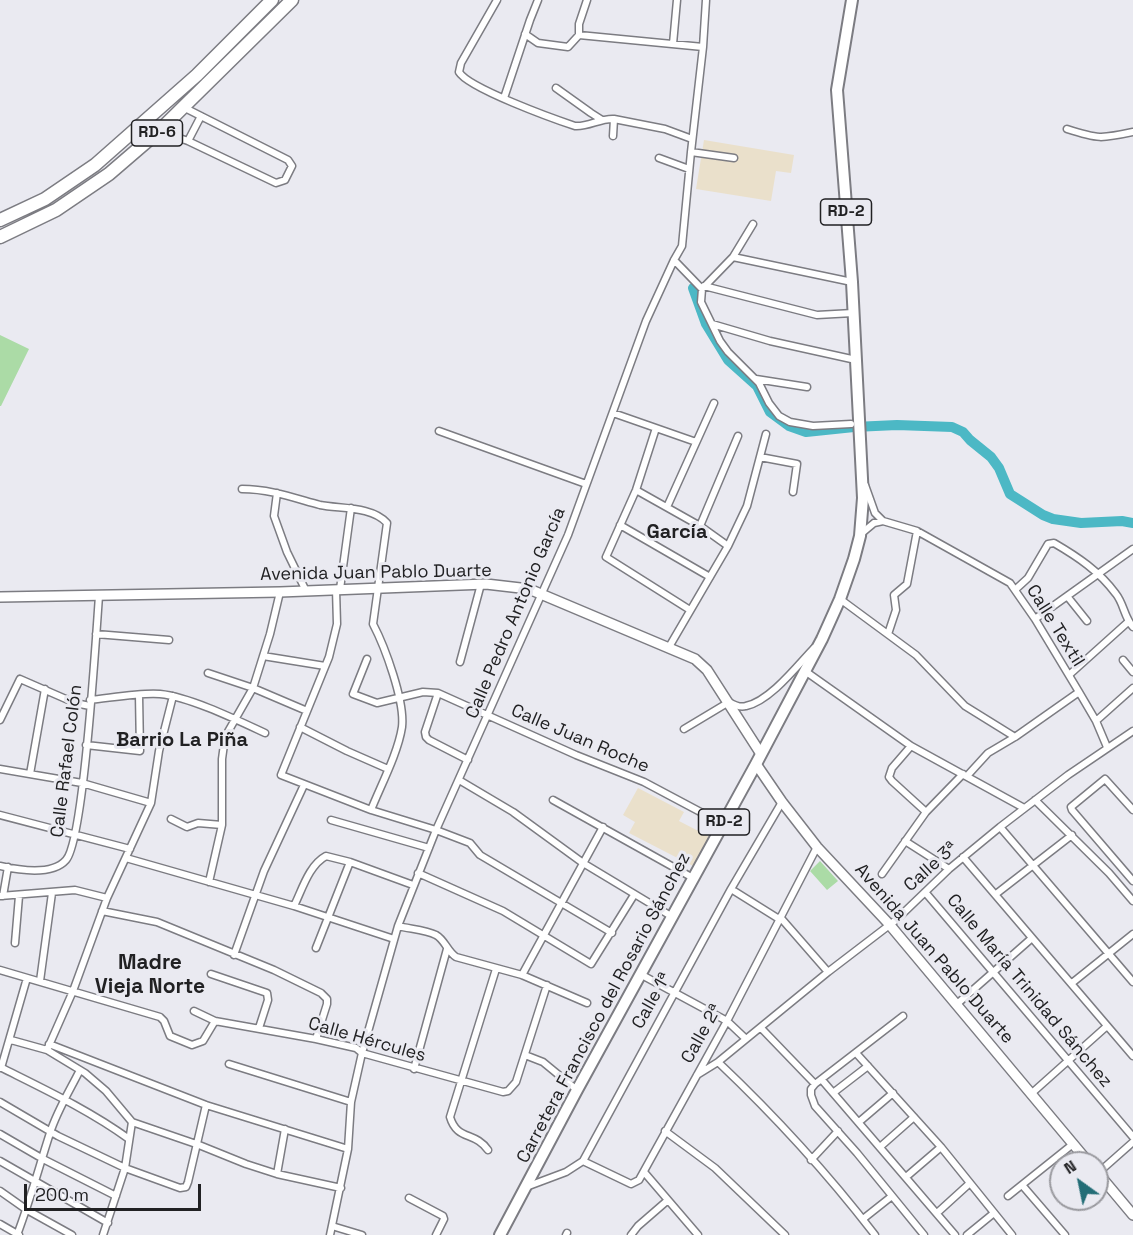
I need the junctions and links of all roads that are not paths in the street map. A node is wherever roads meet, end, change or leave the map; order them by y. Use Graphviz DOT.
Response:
graph roads {
  1 [pos="272,0"];
  2 [pos="292,0"];
  3 [pos="497,0"];
  4 [pos="538,0"];
  5 [pos="587,0"];
  6 [pos="677,0"];
  7 [pos="706,0"];
  8 [pos="852,0"];
  9 [pos="525,34"];
  10 [pos="579,35"];
  11 [pos="673,44"];
  12 [pos="703,47"];
  13 [pos="556,88"];
  14 [pos="504,98"];
  15 [pos="183,107"];
  16 [pos="201,116"];
  17 [pos="614,119"];
  18 [pos="602,120"];
  19 [pos="1067,129"];
  20 [pos="159,131"];
  21 [pos="1133,132"];
  22 [pos="613,136"];
  23 [pos="692,139"];
  24 [pos="188,141"];
  25 [pos="691,152"];
  26 [pos="659,158"];
  27 [pos="734,158"];
  28 [pos="689,169"];
  29 [pos="0,220"];
  30 [pos="753,224"];
  31 [pos="0,237"];
  32 [pos="733,256"];
  33 [pos="674,260"];
  34 [pos="852,282"];
  35 [pos="703,288"];
  36 [pos="853,313"];
  37 [pos="712,324"];
  38 [pos="856,360"];
  39 [pos="755,379"];
  40 [pos="807,387"];
  41 [pos="714,403"];
  42 [pos="613,413"];
  43 [pos="855,425"];
  44 [pos="656,428"];
  45 [pos="439,430"];
  46 [pos="766,434"];
  47 [pos="738,436"];
  48 [pos="696,442"];
  49 [pos="760,457"];
  50 [pos="863,480"];
  51 [pos="586,484"];
  52 [pos="242,489"];
  53 [pos="636,490"];
  54 [pos="793,492"];
  55 [pos="278,493"];
  56 [pos="667,507"];
  57 [pos="351,508"];
  58 [pos="883,521"];
  59 [pos="620,525"];
  60 [pos="700,526"];
  61 [pos="917,531"];
  62 [pos="860,536"];
  63 [pos="728,546"];
  64 [pos="1133,549"];
  65 [pos="1098,573"];
  66 [pos="710,577"];
  67 [pos="481,584"];
  68 [pos="377,588"];
  69 [pos="338,589"];
  70 [pos="1016,589"];
  71 [pos="306,591"];
  72 [pos="280,592"];
  73 [pos="543,595"];
  74 [pos="99,596"];
  75 [pos="1067,596"];
  76 [pos="0,597"];
  77 [pos="840,599"];
  78 [pos="690,610"];
  79 [pos="1035,619"];
  80 [pos="1087,621"];
  81 [pos="1131,624"];
  82 [pos="96,634"];
  83 [pos="888,634"];
  84 [pos="822,639"];
  85 [pos="169,640"];
  86 [pos="669,647"];
  87 [pos="263,656"];
  88 [pos="367,659"];
  89 [pos="1123,660"];
  90 [pos="460,662"];
  91 [pos="325,666"];
  92 [pos="805,671"];
  93 [pos="1133,672"];
  94 [pos="208,673"];
  95 [pos="1069,675"];
  96 [pos="253,688"];
  97 [pos="1133,688"];
  98 [pos="45,689"];
  99 [pos="1079,692"];
  100 [pos="438,693"];
  101 [pos="139,695"];
  102 [pos="173,696"];
  103 [pos="399,698"];
  104 [pos="729,702"];
  105 [pos="90,703"];
  106 [pos="307,711"];
  107 [pos="488,716"];
  108 [pos="0,720"];
  109 [pos="237,720"];
  110 [pos="1096,721"];
  111 [pos="300,727"];
  112 [pos="684,729"];
  113 [pos="1133,731"];
  114 [pos="265,733"];
  115 [pos="1015,737"];
  116 [pos="86,745"];
  117 [pos="911,746"];
  118 [pos="1107,747"];
  119 [pos="758,759"];
  120 [pos="468,760"];
  121 [pos="0,769"];
  122 [pos="388,769"];
  123 [pos="30,774"];
  124 [pos="965,775"];
  125 [pos="459,780"];
  126 [pos="82,783"];
  127 [pos="304,786"];
  128 [pos="553,800"];
  129 [pos="1035,800"];
  130 [pos="151,802"];
  131 [pos="782,802"];
  132 [pos="1024,808"];
  133 [pos="371,810"];
  134 [pos="1133,810"];
  135 [pos="926,812"];
  136 [pos="0,815"];
  137 [pos="171,819"];
  138 [pos="331,819"];
  139 [pos="723,824"];
  140 [pos="222,825"];
  141 [pos="603,827"];
  142 [pos="1000,827"];
  143 [pos="436,830"];
  144 [pos="75,834"];
  145 [pos="1072,835"];
  146 [pos="905,841"];
  147 [pos="817,847"];
  148 [pos="429,848"];
  149 [pos="130,849"];
  150 [pos="963,857"];
  151 [pos="126,858"];
  152 [pos="350,862"];
  153 [pos="583,863"];
  154 [pos="0,866"];
  155 [pos="1033,866"];
  156 [pos="8,867"];
  157 [pos="949,869"];
  158 [pos="418,873"];
  159 [pos="882,874"];
  160 [pos="693,878"];
  161 [pos="1133,880"];
  162 [pos="209,882"];
  163 [pos="413,885"];
  164 [pos="731,889"];
  165 [pos="925,892"];
  166 [pos="52,893"];
  167 [pos="996,894"];
  168 [pos="256,895"];
  169 [pos="634,895"];
  170 [pos="2,896"];
  171 [pos="19,896"];
  172 [pos="107,898"];
  173 [pos="1133,901"];
  174 [pos="561,903"];
  175 [pos="294,906"];
  176 [pos="102,912"];
  177 [pos="672,916"];
  178 [pos="327,918"];
  179 [pos="780,918"];
  180 [pos="889,924"];
  181 [pos="398,926"];
  182 [pos="612,933"];
  183 [pos="1133,934"];
  184 [pos="543,935"];
  185 [pos="1032,938"];
  186 [pos="394,939"];
  187 [pos="15,943"];
  188 [pos="316,948"];
  189 [pos="447,948"];
  190 [pos="1109,953"];
  191 [pos="234,955"];
  192 [pos="496,969"];
  193 [pos="0,970"];
  194 [pos="828,972"];
  195 [pos="994,973"];
  196 [pos="640,974"];
  197 [pos="212,975"];
  198 [pos="522,975"];
  199 [pos="27,978"];
  200 [pos="40,981"];
  201 [pos="1133,982"];
  202 [pos="1072,983"];
  203 [pos="547,985"];
  204 [pos="73,991"];
  205 [pos="674,993"];
  206 [pos="587,1003"];
  207 [pos="957,1004"];
  208 [pos="194,1011"];
  209 [pos="903,1016"];
  210 [pos="215,1021"];
  211 [pos="727,1021"];
  212 [pos="1107,1026"];
  213 [pos="259,1028"];
  214 [pos="761,1028"];
  215 [pos="316,1039"];
  216 [pos="746,1039"];
  217 [pos="10,1040"];
  218 [pos="48,1047"];
  219 [pos="362,1053"];
  220 [pos="856,1053"];
  221 [pos="525,1055"];
  222 [pos="1133,1056"];
  223 [pos="718,1062"];
  224 [pos="1067,1062"];
  225 [pos="229,1064"];
  226 [pos="868,1066"];
  227 [pos="1,1067"];
  228 [pos="414,1069"];
  229 [pos="80,1070"];
  230 [pos="697,1075"];
  231 [pos="822,1080"];
  232 [pos="461,1081"];
  233 [pos="815,1084"];
  234 [pos="577,1090"];
  235 [pos="833,1093"];
  236 [pos="892,1093"];
  237 [pos="1032,1093"];
  238 [pos="65,1100"];
  239 [pos="0,1102"];
  240 [pos="351,1102"];
  241 [pos="207,1105"];
  242 [pos="914,1117"];
  243 [pos="132,1122"];
  244 [pos="859,1122"];
  245 [pos="285,1129"];
  246 [pos="665,1131"];
  247 [pos="838,1131"];
  248 [pos="51,1132"];
  249 [pos="0,1134"];
  250 [pos="1133,1137"];
  251 [pos="129,1139"];
  252 [pos="1133,1142"];
  253 [pos="1072,1144"];
  254 [pos="198,1145"];
  255 [pos="880,1147"];
  256 [pos="941,1147"];
  257 [pos="348,1149"];
  258 [pos="488,1150"];
  259 [pos="1078,1151"];
  260 [pos="43,1159"];
  261 [pos="812,1160"];
  262 [pos="0,1161"];
  263 [pos="583,1161"];
  264 [pos="1109,1163"];
  265 [pos="125,1168"];
  266 [pos="644,1172"];
  267 [pos="277,1173"];
  268 [pos="906,1177"];
  269 [pos="36,1182"];
  270 [pos="970,1183"];
  271 [pos="1022,1185"];
  272 [pos="1109,1186"];
  273 [pos="526,1187"];
  274 [pos="341,1188"];
  275 [pos="0,1191"];
  276 [pos="116,1196"];
  277 [pos="892,1196"];
  278 [pos="1008,1196"];
  279 [pos="409,1198"];
  280 [pos="668,1200"];
  281 [pos="27,1210"];
  282 [pos="994,1212"];
  283 [pos="937,1213"];
  284 [pos="1133,1215"];
  285 [pos="862,1218"];
  286 [pos="108,1223"];
  287 [pos="0,1224"];
  288 [pos="332,1226"];
  289 [pos="18,1235"];
  290 [pos="72,1235"];
  291 [pos="103,1235"];
  292 [pos="330,1235"];
  293 [pos="362,1235"];
  294 [pos="436,1235"];
  295 [pos="500,1235"];
  296 [pos="631,1235"];
  297 [pos="698,1235"];
  298 [pos="785,1235"];
  299 [pos="875,1235"];
  300 [pos="924,1235"];
  301 [pos="955,1235"];
  302 [pos="967,1235"];
  303 [pos="1012,1235"];
  304 [pos="1065,1235"];
  1 -- 29 [label="highway, RD-6"];
  2 -- 15 [label="highway, RD-6"];
  3 -- 14 [label="street"];
  4 -- 9 [label="street"];
  5 -- 10 [label="street"];
  6 -- 11 [label="street"];
  7 -- 12 [label="street, Calle Pedro Antonio García"];
  8 -- 34 [label="main road, Carretera Francisco del Rosario Sánchez / RD-2"];
  9 -- 10 [label="street"];
  9 -- 14 [label="street"];
  10 -- 11 [label="street"];
  11 -- 12 [label="street"];
  12 -- 23 [label="street, Calle Pedro Antonio García"];
  13 -- 18 [label="street"];
  14 -- 18 [label="street"];
  15 -- 16 [label="street"];
  15 -- 20 [label="highway, RD-6"];
  16 -- 24 [label="street"];
  16 -- 24 [label="street"];
  17 -- 18 [label="street"];
  17 -- 22 [label="street"];
  17 -- 23 [label="street"];
  19 -- 21 [label="street"];
  20 -- 24 [label="street"];
  20 -- 31 [label="highway, RD-6"];
  23 -- 25 [label="street, Calle Pedro Antonio García"];
  25 -- 27 [label="street"];
  25 -- 28 [label="street, Calle Pedro Antonio García"];
  26 -- 28 [label="street"];
  28 -- 33 [label="street, Calle Pedro Antonio García"];
  30 -- 32 [label="street"];
  32 -- 34 [label="street"];
  32 -- 35 [label="street"];
  33 -- 35 [label="street"];
  33 -- 42 [label="street, Calle Pedro Antonio García"];
  34 -- 36 [label="main road, Carretera Francisco del Rosario Sánchez / RD-2"];
  35 -- 36 [label="street"];
  35 -- 37 [label="street"];
  36 -- 38 [label="main road, Carretera Francisco del Rosario Sánchez / RD-2"];
  37 -- 38 [label="street"];
  37 -- 39 [label="street"];
  38 -- 43 [label="main road, Carretera Francisco del Rosario Sánchez / RD-2"];
  39 -- 40 [label="street"];
  39 -- 43 [label="street"];
  41 -- 48 [label="street"];
  42 -- 44 [label="street"];
  42 -- 51 [label="street, Calle Pedro Antonio García"];
  43 -- 50 [label="main road, Carretera Francisco del Rosario Sánchez / RD-2"];
  44 -- 48 [label="street"];
  44 -- 53 [label="street"];
  45 -- 51 [label="street"];
  46 -- 49 [label="street"];
  47 -- 60 [label="street"];
  48 -- 56 [label="street"];
  49 -- 54 [label="street"];
  49 -- 63 [label="street"];
  50 -- 58 [label="street"];
  50 -- 62 [label="main road, Carretera Francisco del Rosario Sánchez / RD-2"];
  51 -- 73 [label="street, Calle Pedro Antonio García"];
  52 -- 55 [label="street"];
  53 -- 56 [label="street"];
  53 -- 59 [label="street"];
  55 -- 57 [label="street"];
  55 -- 71 [label="street"];
  56 -- 60 [label="street"];
  57 -- 68 [label="street"];
  57 -- 69 [label="street"];
  58 -- 61 [label="street, Calle Textil"];
  58 -- 62 [label="street"];
  59 -- 66 [label="street"];
  59 -- 78 [label="street"];
  60 -- 63 [label="street"];
  61 -- 70 [label="street, Calle Textil"];
  61 -- 83 [label="street"];
  62 -- 77 [label="main road, Carretera Francisco del Rosario Sánchez / RD-2"];
  63 -- 66 [label="street"];
  64 -- 65 [label="street"];
  65 -- 70 [label="street"];
  65 -- 75 [label="street"];
  65 -- 81 [label="street"];
  66 -- 78 [label="street"];
  67 -- 68 [label="main road, Avenida Juan Pablo Duarte"];
  67 -- 73 [label="main road, Avenida Juan Pablo Duarte"];
  67 -- 90 [label="street"];
  68 -- 69 [label="main road, Avenida Juan Pablo Duarte"];
  68 -- 103 [label="street"];
  69 -- 71 [label="main road, Avenida Juan Pablo Duarte"];
  69 -- 91 [label="street"];
  70 -- 79 [label="street, Calle Textil"];
  71 -- 72 [label="main road, Avenida Juan Pablo Duarte"];
  72 -- 74 [label="main road, Avenida Juan Pablo Duarte"];
  72 -- 87 [label="street"];
  73 -- 86 [label="main road, Avenida Juan Pablo Duarte"];
  73 -- 107 [label="street, Calle Pedro Antonio García"];
  74 -- 76 [label="main road, Avenida Juan Pablo Duarte"];
  74 -- 82 [label="street, Calle Rafael Colón"];
  75 -- 79 [label="street"];
  75 -- 80 [label="street"];
  77 -- 83 [label="street"];
  77 -- 84 [label="main road, Carretera Francisco del Rosario Sánchez / RD-2"];
  78 -- 86 [label="street"];
  79 -- 95 [label="street, Calle Textil"];
  81 -- 95 [label="street"];
  82 -- 85 [label="street"];
  82 -- 105 [label="street, Calle Rafael Colón"];
  83 -- 115 [label="street"];
  84 -- 92 [label="main road, Carretera Francisco del Rosario Sánchez / RD-2"];
  84 -- 104 [label="street"];
  86 -- 104 [label="main road, Avenida Juan Pablo Duarte"];
  87 -- 91 [label="street"];
  87 -- 96 [label="street"];
  88 -- 103 [label="street, Calle Juan Roche"];
  89 -- 93 [label="street"];
  91 -- 106 [label="street"];
  92 -- 117 [label="street"];
  92 -- 119 [label="main road, Carretera Francisco del Rosario Sánchez / RD-2"];
  94 -- 96 [label="street"];
  95 -- 99 [label="street, Calle Textil"];
  96 -- 106 [label="street"];
  96 -- 109 [label="street"];
  97 -- 110 [label="street"];
  98 -- 105 [label="street"];
  98 -- 108 [label="street"];
  98 -- 123 [label="street"];
  99 -- 110 [label="street, Calle Textil"];
  99 -- 115 [label="street"];
  100 -- 103 [label="street, Calle Juan Roche"];
  100 -- 107 [label="street, Calle Juan Roche"];
  100 -- 120 [label="street"];
  101 -- 102 [label="street"];
  101 -- 105 [label="street"];
  101 -- 116 [label="street"];
  102 -- 109 [label="street"];
  102 -- 130 [label="street"];
  103 -- 122 [label="street"];
  104 -- 112 [label="street"];
  104 -- 119 [label="main road, Avenida Juan Pablo Duarte"];
  105 -- 116 [label="street, Calle Rafael Colón"];
  106 -- 111 [label="street"];
  107 -- 120 [label="street, Calle Pedro Antonio García"];
  107 -- 139 [label="street, Calle Juan Roche"];
  109 -- 114 [label="street"];
  109 -- 140 [label="street"];
  110 -- 118 [label="street, Calle Textil"];
  111 -- 122 [label="street"];
  111 -- 127 [label="street"];
  113 -- 118 [label="street, Calle 3ª"];
  115 -- 124 [label="street"];
  116 -- 126 [label="street, Calle Rafael Colón"];
  117 -- 124 [label="street"];
  117 -- 135 [label="street"];
  118 -- 129 [label="street, Calle 3ª"];
  119 -- 131 [label="main road, Avenida Juan Pablo Duarte"];
  119 -- 139 [label="main road, Carretera Francisco del Rosario Sánchez / RD-2"];
  120 -- 125 [label="street, Calle Pedro Antonio García"];
  121 -- 123 [label="street"];
  122 -- 133 [label="street"];
  123 -- 126 [label="street"];
  124 -- 132 [label="street"];
  124 -- 135 [label="street"];
  125 -- 143 [label="street, Calle Pedro Antonio García"];
  125 -- 153 [label="street"];
  126 -- 130 [label="street"];
  126 -- 144 [label="street, Calle Rafael Colón"];
  127 -- 133 [label="street"];
  127 -- 168 [label="street"];
  128 -- 141 [label="street"];
  129 -- 132 [label="street, Calle 3ª"];
  129 -- 145 [label="street"];
  130 -- 149 [label="street"];
  131 -- 147 [label="main road, Avenida Juan Pablo Duarte"];
  131 -- 164 [label="street, Calle 1ª"];
  132 -- 142 [label="street, Calle 3ª"];
  133 -- 143 [label="street"];
  134 -- 161 [label="street"];
  135 -- 146 [label="street"];
  136 -- 144 [label="street"];
  137 -- 140 [label="street"];
  138 -- 148 [label="street"];
  139 -- 160 [label="main road, Carretera Francisco del Rosario Sánchez / RD-2"];
  140 -- 162 [label="street"];
  141 -- 153 [label="street"];
  141 -- 160 [label="street"];
  142 -- 150 [label="street, Calle 3ª"];
  142 -- 155 [label="street"];
  143 -- 148 [label="street, Calle Pedro Antonio García"];
  143 -- 174 [label="street"];
  144 -- 149 [label="street"];
  144 -- 156 [label="street, Calle Rafael Colón"];
  145 -- 155 [label="street"];
  145 -- 173 [label="street"];
  146 -- 157 [label="street"];
  146 -- 159 [label="street"];
  147 -- 179 [label="street, Calle 2ª"];
  147 -- 180 [label="main road, Avenida Juan Pablo Duarte"];
  148 -- 158 [label="street, Calle Pedro Antonio García"];
  149 -- 151 [label="street"];
  150 -- 157 [label="street, Calle 3ª"];
  150 -- 167 [label="street"];
  151 -- 162 [label="street"];
  151 -- 172 [label="street"];
  152 -- 163 [label="street"];
  152 -- 175 [label="street"];
  152 -- 178 [label="street"];
  153 -- 169 [label="street"];
  153 -- 174 [label="street"];
  154 -- 156 [label="street, Calle Rafael Colón"];
  155 -- 167 [label="street"];
  155 -- 190 [label="street"];
  156 -- 170 [label="street"];
  157 -- 165 [label="street, Calle 3ª"];
  158 -- 163 [label="street, Calle Pedro Antonio García"];
  158 -- 184 [label="street"];
  160 -- 177 [label="main road, Carretera Francisco del Rosario Sánchez / RD-2"];
  162 -- 168 [label="street"];
  163 -- 181 [label="street, Calle Pedro Antonio García"];
  164 -- 179 [label="street"];
  164 -- 205 [label="street, Calle 1ª"];
  165 -- 180 [label="street, Calle 3ª"];
  165 -- 195 [label="street, Calle María Trinidad Sánchez"];
  166 -- 171 [label="street"];
  166 -- 172 [label="street"];
  166 -- 200 [label="street"];
  167 -- 185 [label="street"];
  168 -- 175 [label="street"];
  168 -- 191 [label="street"];
  169 -- 177 [label="street"];
  169 -- 182 [label="street"];
  170 -- 171 [label="street"];
  171 -- 187 [label="street"];
  172 -- 176 [label="street"];
  174 -- 182 [label="street"];
  174 -- 184 [label="street"];
  175 -- 178 [label="street"];
  176 -- 191 [label="street"];
  176 -- 204 [label="street"];
  177 -- 196 [label="main road, Carretera Francisco del Rosario Sánchez / RD-2"];
  178 -- 186 [label="street"];
  178 -- 188 [label="street"];
  179 -- 194 [label="street"];
  179 -- 211 [label="street, Calle 2ª"];
  180 -- 194 [label="street, Calle 3ª"];
  180 -- 207 [label="main road, Avenida Juan Pablo Duarte"];
  181 -- 186 [label="street, Calle Pedro Antonio García"];
  181 -- 189 [label="street"];
  182 -- 184 [label="street"];
  183 -- 190 [label="street"];
  184 -- 198 [label="street"];
  185 -- 195 [label="street"];
  185 -- 202 [label="street"];
  186 -- 219 [label="street, Calle Pedro Antonio García"];
  189 -- 192 [label="street"];
  189 -- 228 [label="street"];
  190 -- 201 [label="street"];
  190 -- 202 [label="street"];
  191 -- 215 [label="street"];
  192 -- 198 [label="street"];
  192 -- 232 [label="street"];
  193 -- 199 [label="street"];
  194 -- 214 [label="street, Calle 3ª"];
  195 -- 207 [label="street"];
  195 -- 224 [label="street, Calle María Trinidad Sánchez"];
  196 -- 205 [label="street"];
  196 -- 234 [label="main road, Carretera Francisco del Rosario Sánchez / RD-2"];
  197 -- 213 [label="street"];
  198 -- 203 [label="street"];
  199 -- 200 [label="street"];
  199 -- 217 [label="street"];
  200 -- 204 [label="street"];
  202 -- 212 [label="street"];
  203 -- 206 [label="street"];
  203 -- 221 [label="street"];
  204 -- 210 [label="street"];
  204 -- 218 [label="street"];
  205 -- 211 [label="street"];
  205 -- 263 [label="street, Calle 1ª"];
  207 -- 237 [label="main road, Avenida Juan Pablo Duarte"];
  208 -- 210 [label="street, Calle Hércules"];
  209 -- 220 [label="street"];
  210 -- 213 [label="street, Calle Hércules"];
  211 -- 216 [label="street"];
  211 -- 230 [label="street, Calle 2ª"];
  212 -- 222 [label="street"];
  212 -- 224 [label="street"];
  213 -- 215 [label="street, Calle Hércules"];
  214 -- 216 [label="street, Calle 3ª"];
  214 -- 233 [label="street"];
  215 -- 219 [label="street, Calle Hércules"];
  216 -- 223 [label="street, Calle 3ª"];
  217 -- 218 [label="street"];
  217 -- 227 [label="street"];
  218 -- 229 [label="street"];
  218 -- 241 [label="street"];
  219 -- 228 [label="street, Calle Hércules"];
  219 -- 240 [label="street, Calle Pedro Antonio García"];
  220 -- 226 [label="street"];
  220 -- 231 [label="street"];
  221 -- 232 [label="street, Calle Hércules"];
  221 -- 234 [label="street"];
  223 -- 230 [label="street, Calle 3ª"];
  223 -- 261 [label="street"];
  224 -- 237 [label="street"];
  224 -- 250 [label="street, Calle María Trinidad Sánchez"];
  225 -- 240 [label="street"];
  226 -- 235 [label="street"];
  226 -- 236 [label="street"];
  227 -- 238 [label="street"];
  228 -- 232 [label="street, Calle Hércules"];
  229 -- 238 [label="street"];
  229 -- 243 [label="street"];
  230 -- 246 [label="street, Calle 2ª"];
  231 -- 233 [label="street"];
  231 -- 235 [label="street"];
  232 -- 258 [label="street"];
  233 -- 247 [label="street"];
  234 -- 273 [label="main road, Carretera Francisco del Rosario Sánchez / RD-2"];
  235 -- 244 [label="street"];
  236 -- 242 [label="street"];
  236 -- 244 [label="street"];
  237 -- 253 [label="main road, Avenida Juan Pablo Duarte"];
  238 -- 248 [label="street"];
  238 -- 251 [label="street"];
  239 -- 248 [label="street"];
  240 -- 257 [label="street, Calle Pedro Antonio García"];
  241 -- 245 [label="street"];
  241 -- 254 [label="street"];
  242 -- 255 [label="street"];
  242 -- 256 [label="street"];
  243 -- 251 [label="street"];
  243 -- 254 [label="street"];
  244 -- 255 [label="street"];
  245 -- 257 [label="street"];
  245 -- 267 [label="street"];
  246 -- 266 [label="street, Calle 2ª"];
  246 -- 298 [label="street"];
  247 -- 261 [label="street"];
  247 -- 277 [label="street"];
  248 -- 260 [label="street"];
  248 -- 265 [label="street"];
  249 -- 260 [label="street"];
  251 -- 265 [label="street"];
  252 -- 264 [label="street"];
  253 -- 259 [label="main road, Avenida Juan Pablo Duarte"];
  253 -- 271 [label="street"];
  254 -- 265 [label="street"];
  254 -- 267 [label="street"];
  255 -- 268 [label="street"];
  256 -- 268 [label="street"];
  256 -- 270 [label="street"];
  257 -- 274 [label="street, Calle Pedro Antonio García"];
  260 -- 269 [label="street"];
  260 -- 276 [label="street"];
  261 -- 285 [label="street"];
  262 -- 269 [label="street"];
  263 -- 266 [label="street"];
  263 -- 273 [label="street"];
  265 -- 276 [label="street"];
  266 -- 280 [label="street"];
  267 -- 274 [label="street"];
  268 -- 283 [label="street"];
  269 -- 281 [label="street"];
  269 -- 286 [label="street"];
  270 -- 282 [label="street"];
  270 -- 283 [label="street"];
  271 -- 278 [label="street"];
  271 -- 304 [label="street"];
  272 -- 284 [label="main road"];
  273 -- 295 [label="main road, Carretera Francisco del Rosario Sánchez / RD-2"];
  274 -- 288 [label="street, Calle Pedro Antonio García"];
  275 -- 281 [label="street"];
  276 -- 286 [label="street"];
  277 -- 285 [label="street"];
  277 -- 300 [label="street"];
  279 -- 294 [label="street"];
  280 -- 296 [label="street"];
  280 -- 297 [label="street"];
  281 -- 289 [label="street"];
  281 -- 290 [label="street"];
  282 -- 302 [label="street"];
  282 -- 303 [label="street"];
  283 -- 301 [label="street"];
  285 -- 299 [label="street"];
  286 -- 291 [label="street"];
  287 -- 289 [label="street"];
  288 -- 292 [label="street, Calle Pedro Antonio García"];
  288 -- 293 [label="street"];
}
